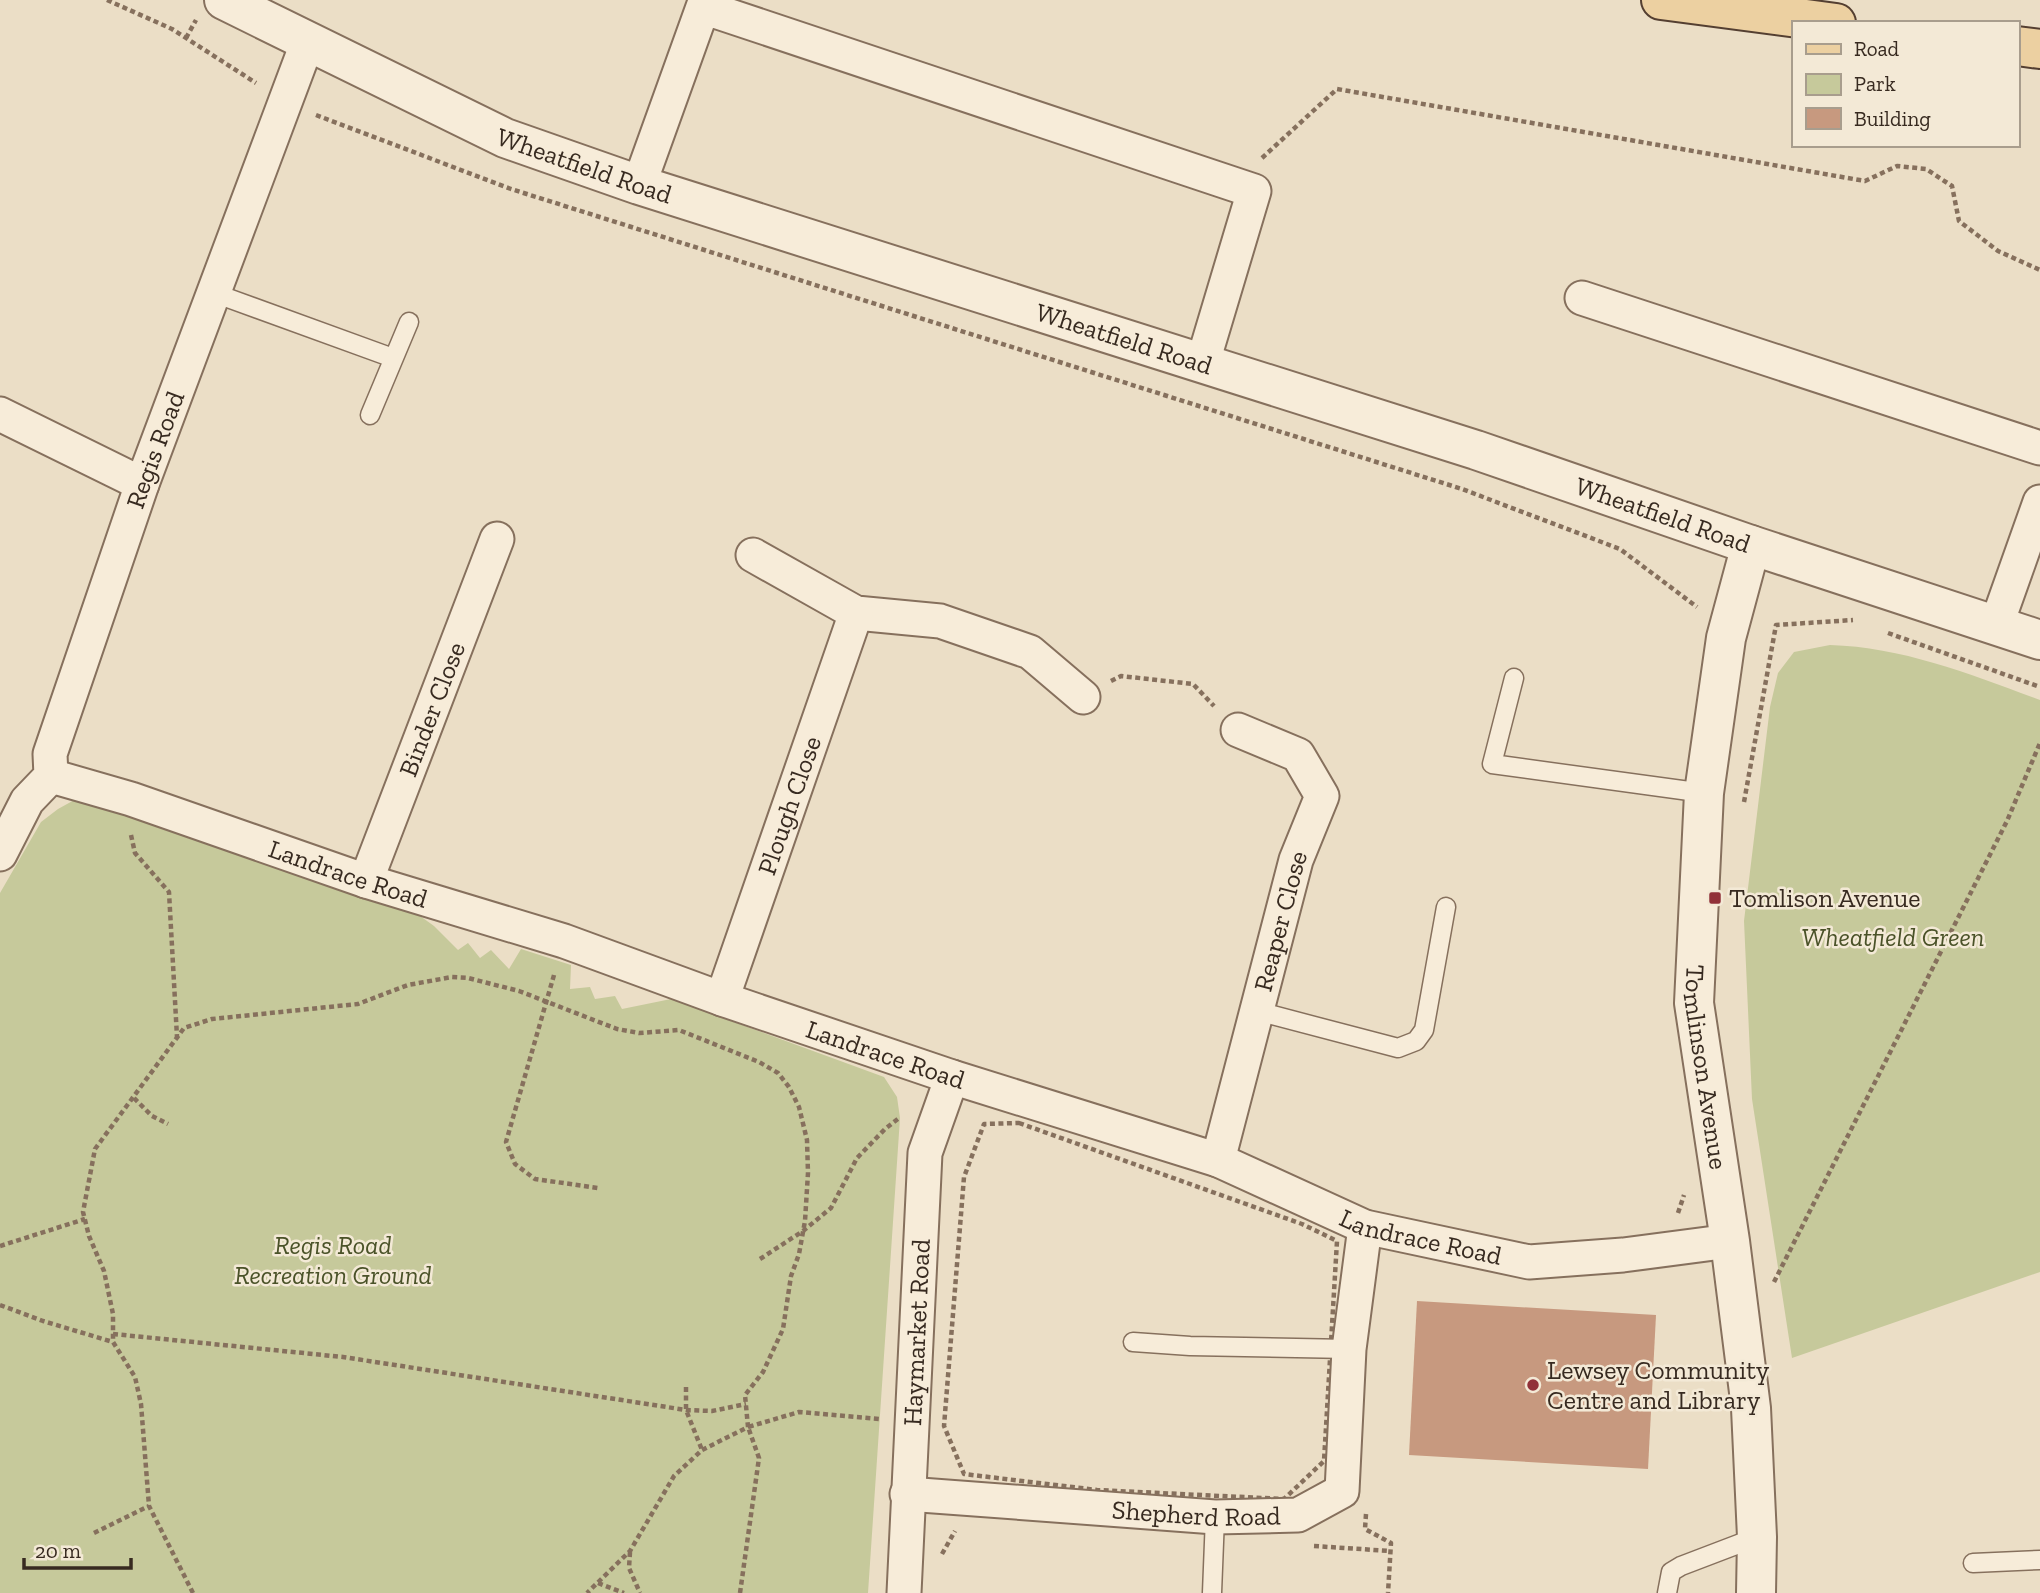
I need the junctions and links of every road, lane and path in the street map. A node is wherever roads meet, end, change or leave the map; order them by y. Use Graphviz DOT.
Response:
graph roads {
  1 [pos="107,0"];
  2 [pos="1661,0"];
  3 [pos="211,10"];
  4 [pos="1821,21"];
  5 [pos="186,38"];
  6 [pos="308,41"];
  7 [pos="2019,46"];
  8 [pos="2040,49"];
  9 [pos="265,89"];
  10 [pos="314,114"];
  11 [pos="639,185"];
  12 [pos="1233,185"];
  13 [pos="2040,270"];
  14 [pos="214,293"];
  15 [pos="1582,298"];
  16 [pos="409,322"];
  17 [pos="393,358"];
  18 [pos="1202,365"];
  19 [pos="0,414"];
  20 [pos="370,415"];
  21 [pos="2040,448"];
  22 [pos="142,484"];
  23 [pos="2040,502"];
  24 [pos="497,539"];
  25 [pos="1751,545"];
  26 [pos="754,555"];
  27 [pos="856,613"];
  28 [pos="1707,614"];
  29 [pos="1863,624"];
  30 [pos="1996,626"];
  31 [pos="1876,628"];
  32 [pos="2040,640"];
  33 [pos="1514,678"];
  34 [pos="2040,687"];
  35 [pos="1083,697"];
  36 [pos="1238,730"];
  37 [pos="2040,743"];
  38 [pos="51,776"];
  39 [pos="1704,793"];
  40 [pos="1743,804"];
  41 [pos="131,831"];
  42 [pos="0,854"];
  43 [pos="366,881"];
  44 [pos="1446,907"];
  45 [pos="564,941"];
  46 [pos="722,999"];
  47 [pos="546,1002"];
  48 [pos="1257,1011"];
  49 [pos="177,1038"];
  50 [pos="952,1077"];
  51 [pos="134,1098"];
  52 [pos="902,1115"];
  53 [pos="167,1124"];
  54 [pos="984,1124"];
  55 [pos="1218,1160"];
  56 [pos="1687,1185"];
  57 [pos="598,1188"];
  58 [pos="1677,1217"];
  59 [pos="85,1219"];
  60 [pos="803,1230"];
  61 [pos="1351,1234"];
  62 [pos="1730,1241"];
  63 [pos="0,1246"];
  64 [pos="760,1259"];
  65 [pos="1771,1289"];
  66 [pos="0,1305"];
  67 [pos="113,1334"];
  68 [pos="113,1342"];
  69 [pos="1133,1342"];
  70 [pos="1339,1348"];
  71 [pos="686,1387"];
  72 [pos="746,1404"];
  73 [pos="686,1410"];
  74 [pos="881,1419"];
  75 [pos="748,1427"];
  76 [pos="702,1450"];
  77 [pos="907,1494"];
  78 [pos="149,1506"];
  79 [pos="1215,1517"];
  80 [pos="1365,1529"];
  81 [pos="94,1533"];
  82 [pos="1757,1538"];
  83 [pos="630,1551"];
  84 [pos="2040,1560"];
  85 [pos="1973,1563"];
  86 [pos="598,1583"];
  87 [pos="193,1593"];
  88 [pos="587,1593"];
  89 [pos="624,1593"];
  90 [pos="640,1593"];
  91 [pos="740,1593"];
  92 [pos="904,1593"];
  93 [pos="1212,1593"];
  94 [pos="1388,1593"];
  95 [pos="1667,1593"];
  96 [pos="1756,1593"];
  1 -- 5 [label="path"];
  2 -- 4 [label="main road"];
  3 -- 5 [label="path"];
  3 -- 6 [label="street, Wheatfield Road"];
  5 -- 9 [label="path"];
  6 -- 11 [label="street, Wheatfield Road"];
  6 -- 14 [label="street, Regis Road"];
  7 -- 8 [label="main road"];
  10 -- 28 [label="path"];
  11 -- 12 [label="street"];
  11 -- 18 [label="street, Wheatfield Road"];
  12 -- 13 [label="path"];
  12 -- 18 [label="street"];
  14 -- 17 [label="lane"];
  14 -- 22 [label="street, Regis Road"];
  15 -- 21 [label="street"];
  16 -- 17 [label="lane"];
  17 -- 20 [label="lane"];
  18 -- 25 [label="street, Wheatfield Road"];
  19 -- 22 [label="street"];
  22 -- 38 [label="street, Regis Road"];
  23 -- 30 [label="street"];
  24 -- 43 [label="street, Binder Close"];
  25 -- 30 [label="street, Wheatfield Road"];
  25 -- 39 [label="street, Tomlinson Avenue"];
  26 -- 27 [label="street"];
  27 -- 35 [label="street"];
  27 -- 46 [label="street, Plough Close"];
  29 -- 40 [label="path"];
  30 -- 32 [label="street, Wheatfield Road"];
  31 -- 34 [label="path"];
  33 -- 39 [label="lane"];
  35 -- 36 [label="path"];
  36 -- 48 [label="street, Reaper Close"];
  37 -- 65 [label="path"];
  38 -- 42 [label="street"];
  38 -- 43 [label="street, Landrace Road"];
  39 -- 62 [label="street, Tomlinson Avenue"];
  41 -- 49 [label="path"];
  43 -- 45 [label="street, Landrace Road"];
  44 -- 48 [label="lane"];
  45 -- 46 [label="street, Landrace Road"];
  45 -- 47 [label="path"];
  46 -- 50 [label="street, Landrace Road"];
  47 -- 49 [label="path"];
  47 -- 57 [label="path"];
  47 -- 60 [label="path"];
  48 -- 55 [label="street, Reaper Close"];
  49 -- 51 [label="path"];
  50 -- 55 [label="street, Landrace Road"];
  50 -- 77 [label="street, Haymarket Road"];
  51 -- 53 [label="path"];
  51 -- 59 [label="path"];
  52 -- 60 [label="path"];
  54 -- 70 [label="path"];
  55 -- 61 [label="street, Landrace Road"];
  56 -- 58 [label="path"];
  59 -- 63 [label="path"];
  59 -- 67 [label="path"];
  60 -- 64 [label="path"];
  60 -- 72 [label="path"];
  61 -- 62 [label="street, Landrace Road"];
  61 -- 70 [label="street, Shepherd Road"];
  61 -- 70 [label="path"];
  62 -- 82 [label="street, Tomlinson Avenue"];
  66 -- 68 [label="path"];
  67 -- 68 [label="path"];
  67 -- 73 [label="path"];
  68 -- 78 [label="path"];
  69 -- 70 [label="lane"];
  70 -- 79 [label="street, Shepherd Road"];
  71 -- 73 [label="path"];
  72 -- 73 [label="path"];
  72 -- 75 [label="path"];
  73 -- 76 [label="path"];
  74 -- 75 [label="path"];
  75 -- 76 [label="path"];
  75 -- 91 [label="path"];
  76 -- 83 [label="path"];
  77 -- 79 [label="street, Shepherd Road"];
  77 -- 92 [label="street, Haymarket Road"];
  78 -- 81 [label="path"];
  78 -- 87 [label="path"];
  79 -- 93 [label="lane"];
  80 -- 94 [label="path"];
  82 -- 95 [label="lane"];
  82 -- 96 [label="street, Tomlinson Avenue"];
  83 -- 86 [label="path"];
  83 -- 90 [label="path"];
  84 -- 85 [label="lane"];
  86 -- 88 [label="path"];
  86 -- 89 [label="path"];
}
